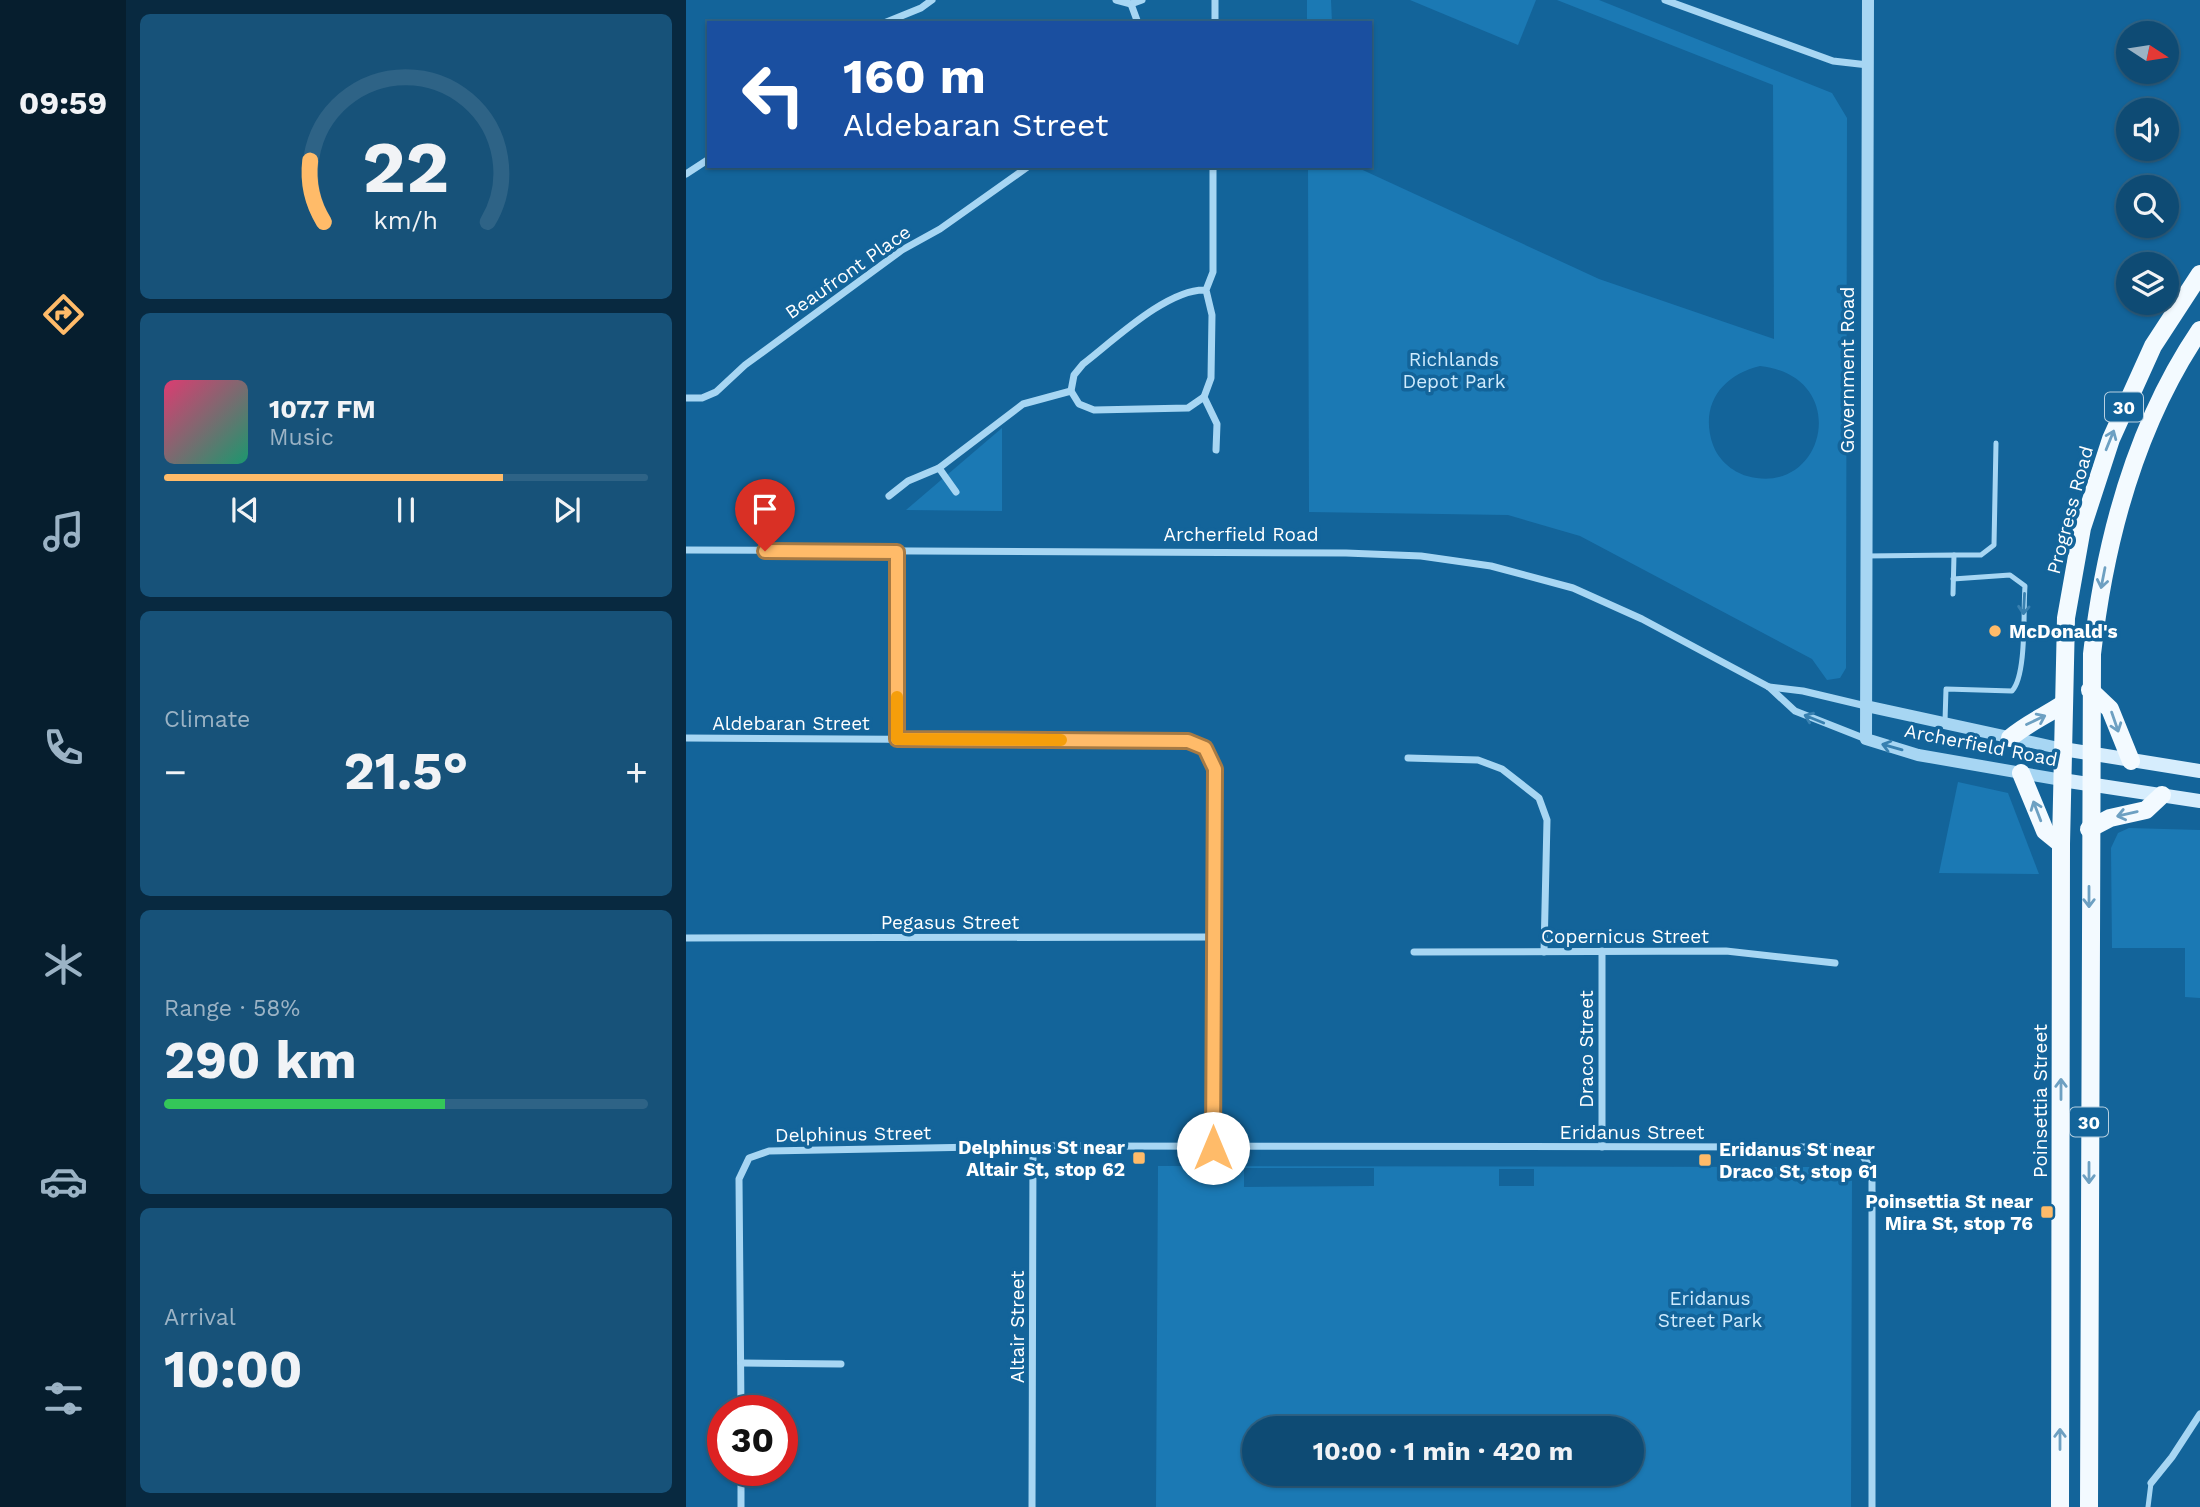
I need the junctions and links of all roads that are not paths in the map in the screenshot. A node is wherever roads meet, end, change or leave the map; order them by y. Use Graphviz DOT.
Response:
graph roads {
  1 [pos="932,0"];
  2 [pos="1116,0"];
  3 [pos="1142,0"];
  4 [pos="1215,0"];
  5 [pos="1665,0"];
  6 [pos="1868,0"];
  7 [pos="1130,4"];
  8 [pos="888,21"];
  9 [pos="1137,21"];
  10 [pos="1215,21"];
  11 [pos="1868,65"];
  12 [pos="707,160"];
  13 [pos="1026,168"];
  14 [pos="1213,168"];
  15 [pos="686,174"];
  16 [pos="2200,274"];
  17 [pos="1206,290"];
  18 [pos="2200,330"];
  19 [pos="1071,391"];
  20 [pos="1205,397"];
  21 [pos="686,398"];
  22 [pos="1996,443"];
  23 [pos="1216,450"];
  24 [pos="939,468"];
  25 [pos="956,492"];
  26 [pos="889,496"];
  27 [pos="686,550"];
  28 [pos="897,552"];
  29 [pos="1954,555"];
  30 [pos="1865,556"];
  31 [pos="1953,579"];
  32 [pos="1954,594"];
  33 [pos="1769,687"];
  34 [pos="2090,690"];
  35 [pos="2063,704"];
  36 [pos="1866,706"];
  37 [pos="1945,724"];
  38 [pos="686,738"];
  39 [pos="2010,738"];
  40 [pos="897,739"];
  41 [pos="1866,739"];
  42 [pos="2063,749"];
  43 [pos="2090,754"];
  44 [pos="1408,758"];
  45 [pos="2131,761"];
  46 [pos="2200,771"];
  47 [pos="2021,773"];
  48 [pos="2062,780"];
  49 [pos="2090,783"];
  50 [pos="2162,795"];
  51 [pos="2200,801"];
  52 [pos="2089,829"];
  53 [pos="2061,844"];
  54 [pos="1214,937"];
  55 [pos="686,938"];
  56 [pos="1602,951"];
  57 [pos="1414,952"];
  58 [pos="1544,952"];
  59 [pos="1835,963"];
  60 [pos="1033,1146"];
  61 [pos="1602,1147"];
  62 [pos="1213,1148"];
  63 [pos="741,1363"];
  64 [pos="841,1364"];
  65 [pos="741,1395"];
  66 [pos="2200,1414"];
  67 [pos="2151,1483"];
  68 [pos="741,1486"];
  69 [pos="741,1507"];
  70 [pos="1032,1507"];
  71 [pos="1872,1507"];
  72 [pos="2060,1507"];
  73 [pos="2089,1507"];
  74 [pos="2148,1507"];
  1 -- 8 [label="street"];
  2 -- 7 [label="street"];
  3 -- 7 [label="street"];
  4 -- 10 [label="street"];
  5 -- 11 [label="street"];
  6 -- 11 [label="street, Government Road"];
  7 -- 9 [label="street"];
  11 -- 30 [label="street, Government Road"];
  12 -- 15 [label="street"];
  13 -- 21 [label="street, Beaufront Place"];
  14 -- 17 [label="street"];
  35 -- 16 [label="main road, Progress Road / 30, one-way"];
  17 -- 19 [label="street"];
  17 -- 20 [label="street"];
  18 -- 34 [label="main road, 30, one-way"];
  19 -- 20 [label="street"];
  19 -- 24 [label="street"];
  20 -- 23 [label="street"];
  22 -- 29 [label="lane"];
  24 -- 25 [label="street"];
  24 -- 26 [label="street"];
  27 -- 28 [label="street, Archerfield Road"];
  28 -- 33 [label="street, Archerfield Road"];
  28 -- 40 [label="street"];
  29 -- 30 [label="lane"];
  29 -- 31 [label="lane"];
  30 -- 36 [label="street, Government Road"];
  31 -- 32 [label="lane"];
  31 -- 37 [label="lane, one-way"];
  33 -- 36 [label="street, Archerfield Road"];
  41 -- 33 [label="street, Archerfield Road, one-way"];
  34 -- 43 [label="main road, 30"];
  34 -- 45 [label="main road, one-way"];
  39 -- 35 [label="main road, one-way"];
  35 -- 42 [label="main road, Progress Road / 30"];
  36 -- 37 [label="street, Archerfield Road"];
  36 -- 41 [label="street, Government Road"];
  37 -- 39 [label="street, Archerfield Road"];
  38 -- 40 [label="street, Aldebaran Street"];
  39 -- 42 [label="street, Archerfield Road"];
  40 -- 54 [label="street, Aldebaran Street"];
  47 -- 41 [label="street, Archerfield Road, one-way"];
  42 -- 43 [label="main road, Archerfield Road"];
  42 -- 48 [label="main road, Progress Road / 30"];
  43 -- 45 [label="main road, Archerfield Road"];
  43 -- 49 [label="main road, 30"];
  44 -- 58 [label="street"];
  45 -- 46 [label="main road, Archerfield Road"];
  47 -- 48 [label="street, Archerfield Road"];
  53 -- 47 [label="main road, one-way"];
  48 -- 49 [label="main road, Archerfield Road"];
  48 -- 53 [label="main road, Poinsettia Street / 30"];
  49 -- 50 [label="main road, Archerfield Road"];
  49 -- 52 [label="main road, 30"];
  50 -- 51 [label="main road, Archerfield Road"];
  50 -- 52 [label="main road, one-way"];
  52 -- 73 [label="main road, 30, one-way"];
  72 -- 53 [label="main road, Poinsettia Street / 30, one-way"];
  54 -- 55 [label="street, Pegasus Street"];
  54 -- 62 [label="street, Aldebaran Street"];
  56 -- 58 [label="street, Copernicus Street"];
  56 -- 59 [label="street, Copernicus Street"];
  56 -- 61 [label="street, Draco Street"];
  57 -- 58 [label="street, Copernicus Street"];
  60 -- 62 [label="street, Delphinus Street"];
  60 -- 63 [label="street, Delphinus Street"];
  60 -- 70 [label="street, Altair Street"];
  61 -- 62 [label="street, Eridanus Street"];
  61 -- 71 [label="street, Eridanus Street"];
  63 -- 64 [label="street"];
  63 -- 65 [label="street, Delphinus Street"];
  66 -- 67 [label="street"];
  67 -- 74 [label="lane"];
  68 -- 69 [label="street"];
}
